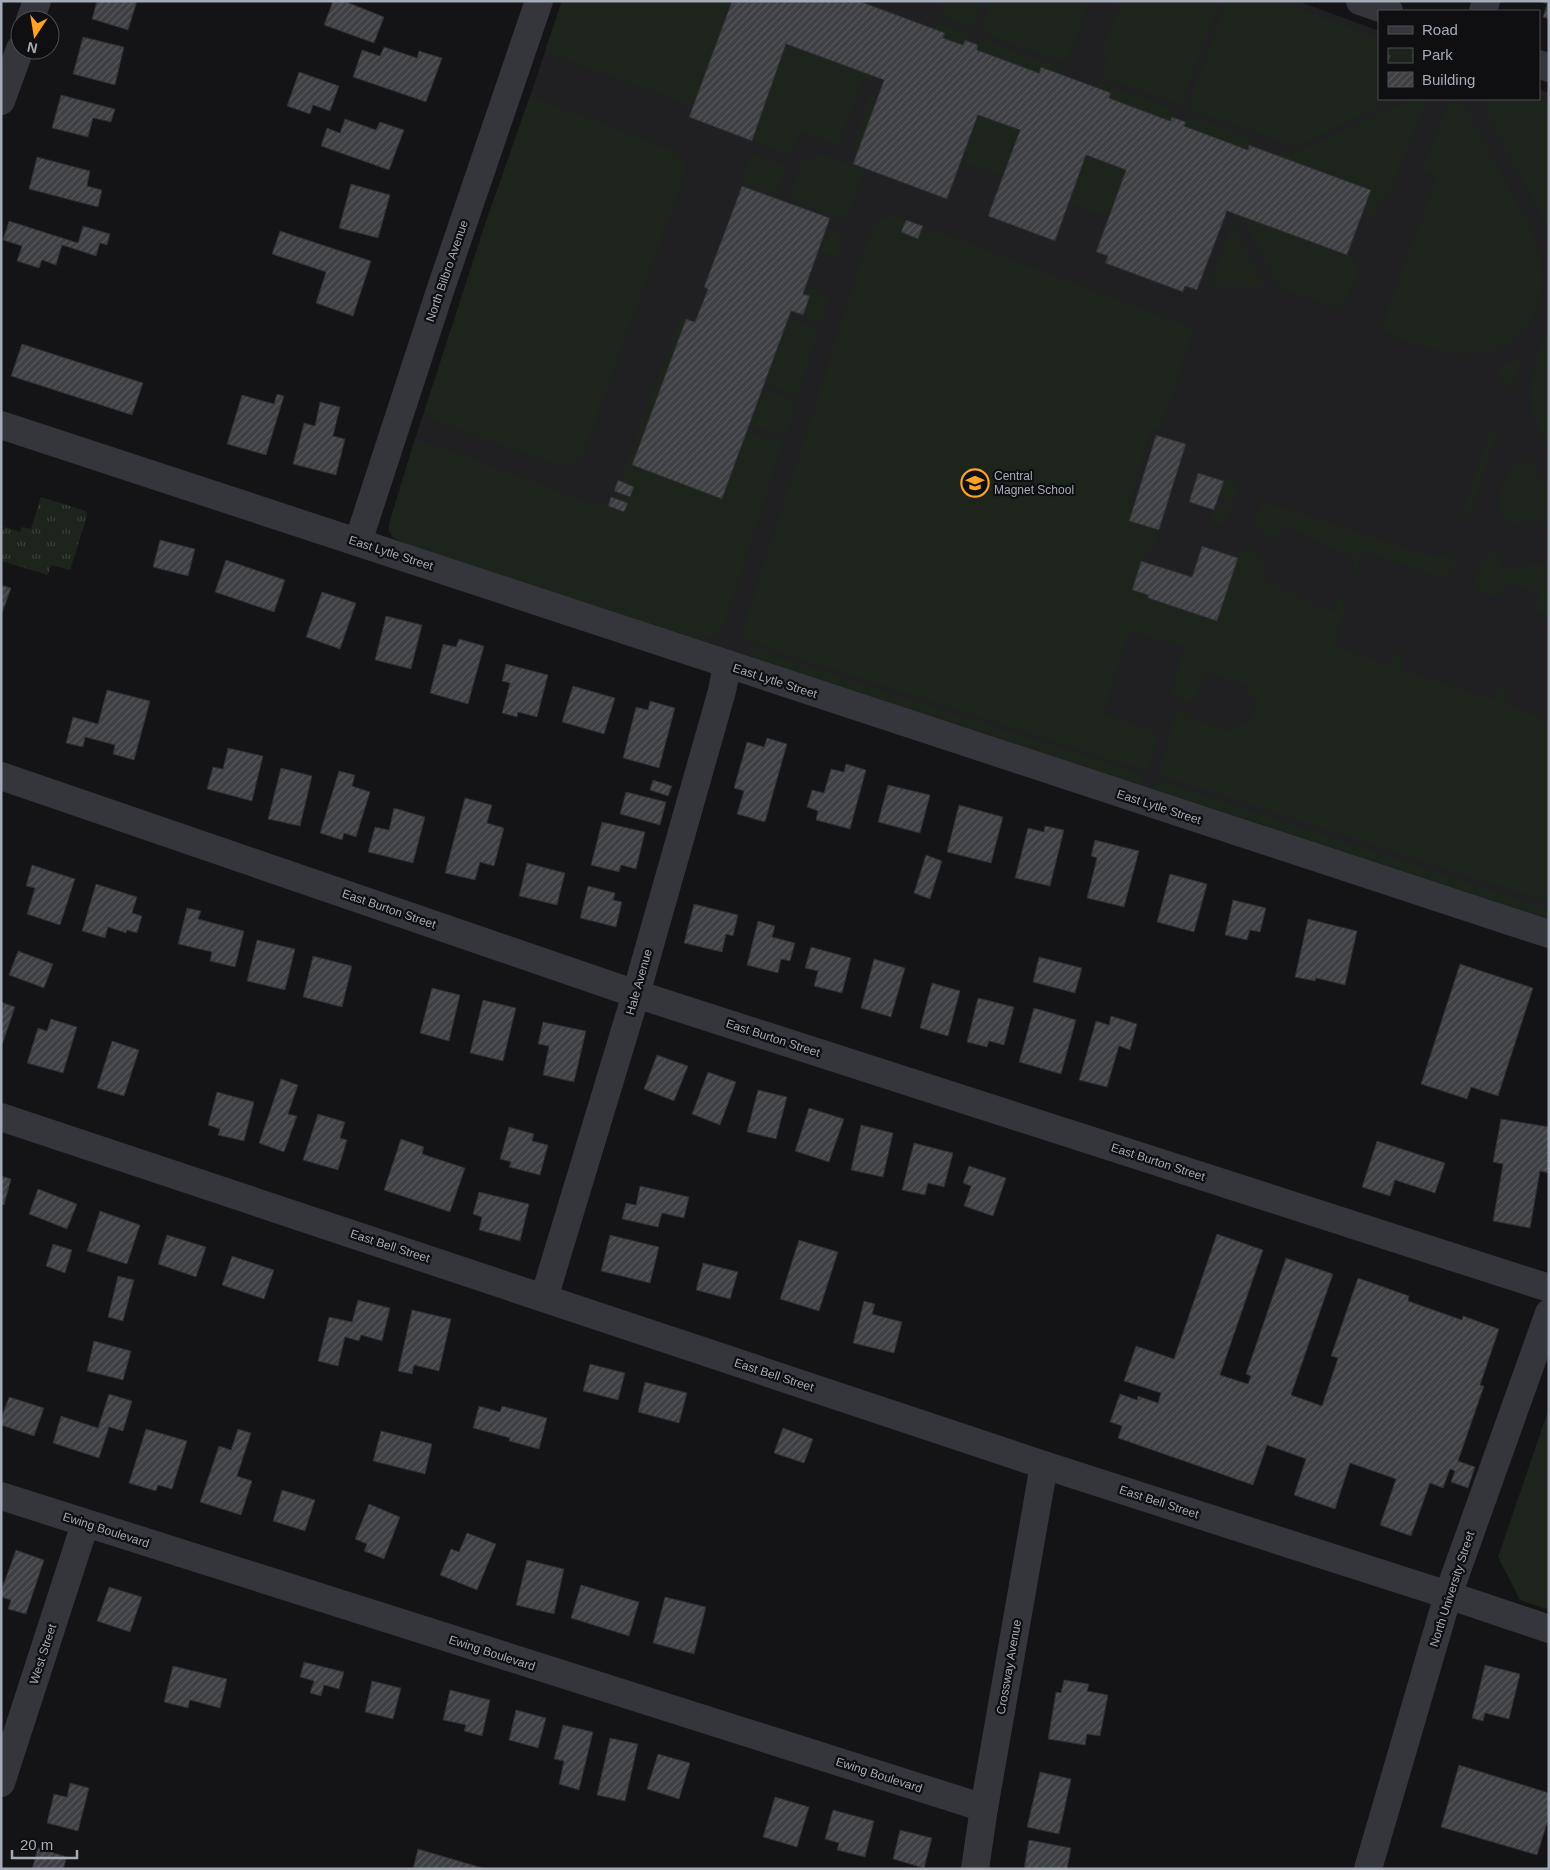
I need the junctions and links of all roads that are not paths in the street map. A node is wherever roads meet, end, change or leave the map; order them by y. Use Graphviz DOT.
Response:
graph roads {
  1 [pos="539,1"];
  2 [pos="1360,1"];
  3 [pos="1386,10"];
  4 [pos="16,60"];
  5 [pos="1,101"];
  6 [pos="1,425"];
  7 [pos="358,542"];
  8 [pos="727,665"];
  9 [pos="1,776"];
  10 [pos="1549,934"];
  11 [pos="636,994"];
  12 [pos="1,1117"];
  13 [pos="1549,1288"];
  14 [pos="544,1298"];
  15 [pos="1549,1313"];
  16 [pos="1044,1464"];
  17 [pos="1,1496"];
  18 [pos="85,1524"];
  19 [pos="1448,1594"];
  20 [pos="1549,1629"];
  21 [pos="1,1783"];
  22 [pos="984,1808"];
  23 [pos="975,1869"];
  24 [pos="1368,1869"];
  1 -- 7 [label="street, North Bilbro Avenue"];
  2 -- 3 [label="street"];
  4 -- 5 [label="street"];
  6 -- 7 [label="street, East Lytle Street"];
  7 -- 8 [label="street, East Lytle Street"];
  8 -- 10 [label="street, East Lytle Street"];
  8 -- 11 [label="street, Hale Avenue"];
  9 -- 11 [label="street, East Burton Street"];
  11 -- 13 [label="street, East Burton Street"];
  11 -- 14 [label="street, Hale Avenue"];
  12 -- 14 [label="street, East Bell Street"];
  14 -- 16 [label="street, East Bell Street"];
  15 -- 19 [label="street, North University Street"];
  16 -- 19 [label="street, East Bell Street"];
  16 -- 22 [label="street, Crossway Avenue"];
  17 -- 18 [label="street, Ewing Boulevard"];
  18 -- 21 [label="street, West Street"];
  18 -- 22 [label="street, Ewing Boulevard"];
  19 -- 20 [label="street, East Bell Street"];
  19 -- 24 [label="street, North University Street"];
  22 -- 23 [label="street, Crossway Avenue"];
}
